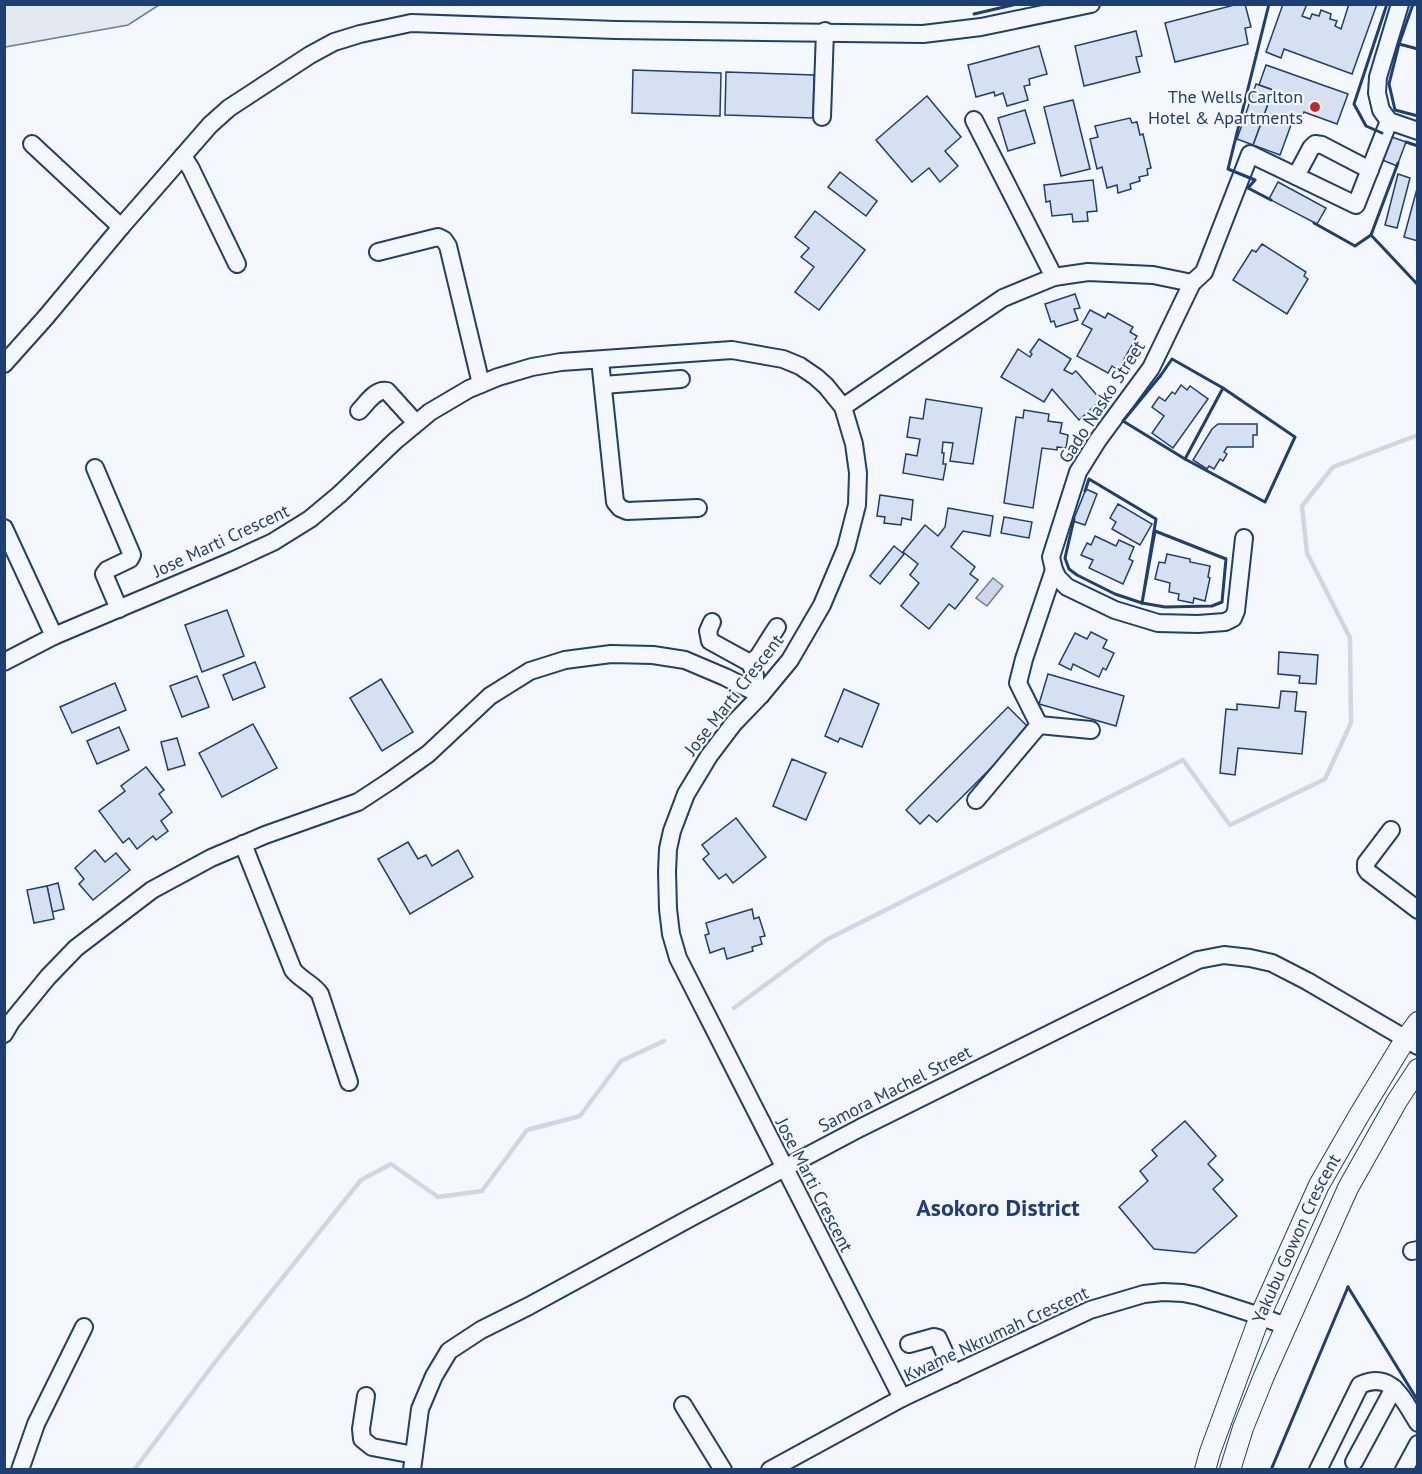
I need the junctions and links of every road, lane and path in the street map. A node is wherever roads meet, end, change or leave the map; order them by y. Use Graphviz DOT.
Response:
graph roads {
  1 [pos="1091,4"];
  2 [pos="1400,4"];
  3 [pos="825,31"];
  4 [pos="822,117"];
  5 [pos="974,120"];
  6 [pos="1389,121"];
  7 [pos="1418,131"];
  8 [pos="32,144"];
  9 [pos="183,156"];
  10 [pos="1370,170"];
  11 [pos="1296,176"];
  12 [pos="121,227"];
  13 [pos="378,252"];
  14 [pos="237,264"];
  15 [pos="1054,277"];
  16 [pos="1192,283"];
  17 [pos="600,360"];
  18 [pos="4,364"];
  19 [pos="681,379"];
  20 [pos="481,384"];
  21 [pos="603,385"];
  22 [pos="843,407"];
  23 [pos="359,411"];
  24 [pos="416,423"];
  25 [pos="95,468"];
  26 [pos="698,508"];
  27 [pos="4,528"];
  28 [pos="1244,538"];
  29 [pos="1054,570"];
  30 [pos="119,609"];
  31 [pos="712,622"];
  32 [pos="777,627"];
  33 [pos="54,636"];
  34 [pos="4,662"];
  35 [pos="750,663"];
  36 [pos="758,694"];
  37 [pos="1039,725"];
  38 [pos="1091,730"];
  39 [pos="976,800"];
  40 [pos="1391,830"];
  41 [pos="243,844"];
  42 [pos="1418,910"];
  43 [pos="1418,1022"];
  44 [pos="4,1034"];
  45 [pos="1412,1042"];
  46 [pos="1418,1069"];
  47 [pos="350,1082"];
  48 [pos="784,1168"];
  49 [pos="1260,1316"];
  50 [pos="1285,1326"];
  51 [pos="84,1327"];
  52 [pos="909,1344"];
  53 [pos="954,1374"];
  54 [pos="1394,1388"];
  55 [pos="366,1396"];
  56 [pos="902,1398"];
  57 [pos="683,1405"];
  58 [pos="1418,1423"];
  59 [pos="1418,1444"];
  60 [pos="413,1462"];
  61 [pos="1354,1462"];
  62 [pos="776,1468"];
  63 [pos="20,1470"];
  64 [pos="723,1470"];
  65 [pos="1205,1470"];
  66 [pos="1230,1470"];
  67 [pos="1318,1470"];
  68 [pos="1404,1470"];
  1 -- 3 [label="street"];
  2 -- 6 [label="street"];
  3 -- 4 [label="street"];
  3 -- 9 [label="street"];
  5 -- 15 [label="street"];
  6 -- 7 [label="street"];
  6 -- 10 [label="street"];
  8 -- 12 [label="street"];
  9 -- 12 [label="street"];
  9 -- 14 [label="street"];
  10 -- 11 [label="street"];
  10 -- 11 [label="street"];
  11 -- 16 [label="street, Gado Nasko Street"];
  12 -- 18 [label="street"];
  13 -- 20 [label="street"];
  15 -- 16 [label="street"];
  15 -- 22 [label="street"];
  16 -- 29 [label="street, Gado Nasko Street"];
  17 -- 20 [label="street, Jose Marti Crescent"];
  17 -- 21 [label="street"];
  17 -- 22 [label="street, Jose Marti Crescent"];
  19 -- 21 [label="street"];
  20 -- 24 [label="street, Jose Marti Crescent"];
  21 -- 26 [label="street"];
  22 -- 36 [label="street, Jose Marti Crescent"];
  23 -- 24 [label="street"];
  24 -- 30 [label="street, Jose Marti Crescent"];
  25 -- 30 [label="street"];
  27 -- 33 [label="street"];
  28 -- 29 [label="street"];
  29 -- 37 [label="street, Gado Nasko Street"];
  30 -- 33 [label="street, Jose Marti Crescent"];
  31 -- 35 [label="street"];
  32 -- 35 [label="street"];
  33 -- 34 [label="street, Jose Marti Crescent"];
  35 -- 36 [label="street"];
  36 -- 41 [label="street"];
  36 -- 48 [label="street, Jose Marti Crescent"];
  37 -- 38 [label="street"];
  37 -- 39 [label="street"];
  40 -- 42 [label="street"];
  41 -- 44 [label="street"];
  41 -- 47 [label="street"];
  43 -- 45 [label="main road, Yakubu Gowon Crescent"];
  45 -- 48 [label="street, Samora Machel Street"];
  45 -- 49 [label="main road, Yakubu Gowon Crescent"];
  46 -- 50 [label="main road, Yakubu Gowon Crescent"];
  48 -- 56 [label="street, Jose Marti Crescent"];
  48 -- 60 [label="street, Samora Machel Street"];
  49 -- 50 [label="street, Kwame Nkrumah Crescent"];
  49 -- 53 [label="street, Kwame Nkrumah Crescent"];
  49 -- 65 [label="main road, Yakubu Gowon Crescent"];
  50 -- 66 [label="main road, Yakubu Gowon Crescent"];
  51 -- 63 [label="street"];
  52 -- 53 [label="street"];
  53 -- 56 [label="street, Kwame Nkrumah Crescent"];
  54 -- 58 [label="street"];
  54 -- 61 [label="street"];
  54 -- 67 [label="street"];
  55 -- 60 [label="street"];
  56 -- 62 [label="street, Kwame Nkrumah Crescent"];
  57 -- 64 [label="street"];
  59 -- 68 [label="street"];
}
